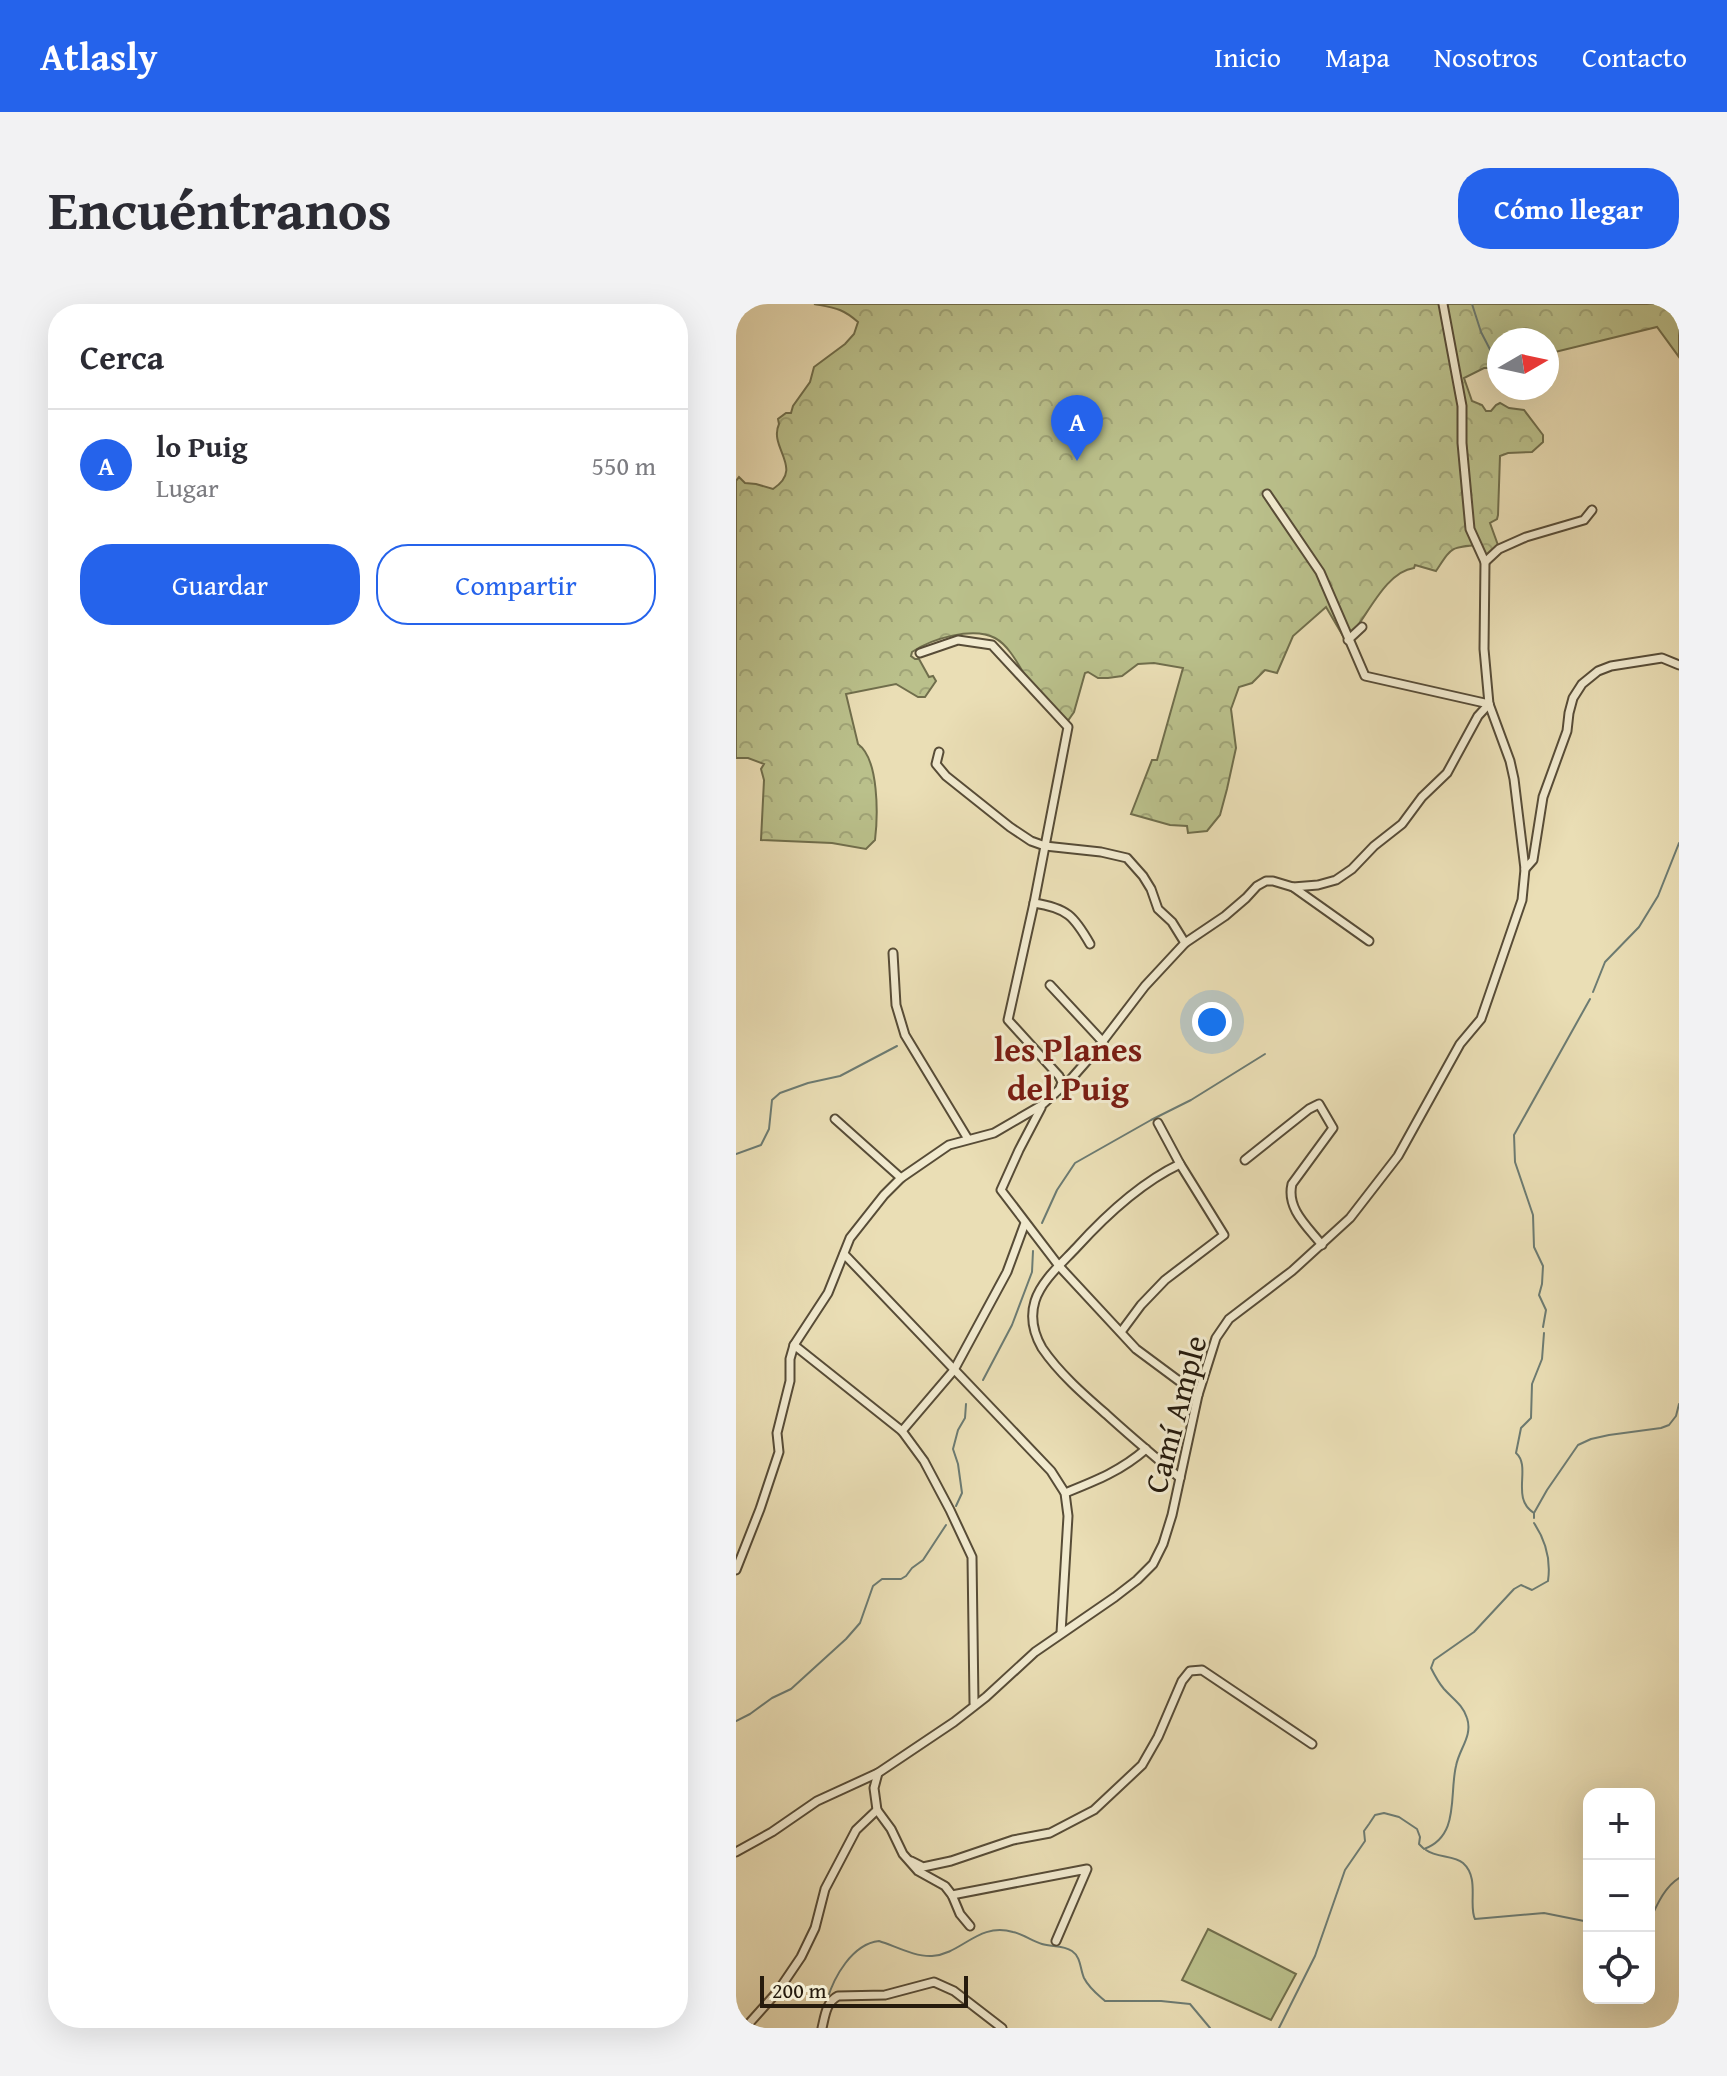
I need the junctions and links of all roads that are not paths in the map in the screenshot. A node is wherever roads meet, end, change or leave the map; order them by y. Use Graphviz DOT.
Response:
graph roads {
  1 [pos="1443,304"];
  2 [pos="1267,494"];
  3 [pos="1593,514"];
  4 [pos="1485,562"];
  5 [pos="1362,627"];
  6 [pos="1348,640"];
  7 [pos="920,653"];
  8 [pos="1679,665"];
  9 [pos="1489,704"];
  10 [pos="939,752"];
  11 [pos="1045,846"];
  12 [pos="1525,869"];
  13 [pos="1293,887"];
  14 [pos="1034,903"];
  15 [pos="1369,941"];
  16 [pos="1185,943"];
  17 [pos="1090,944"];
  18 [pos="893,953"];
  19 [pos="1050,985"];
  20 [pos="1103,1042"];
  21 [pos="1060,1090"];
  22 [pos="1042,1105"];
  23 [pos="835,1119"];
  24 [pos="1158,1123"];
  25 [pos="968,1139"];
  26 [pos="1245,1160"];
  27 [pos="1180,1164"];
  28 [pos="901,1178"];
  29 [pos="1025,1223"];
  30 [pos="1322,1245"];
  31 [pos="844,1254"];
  32 [pos="1059,1266"];
  33 [pos="1121,1332"];
  34 [pos="794,1345"];
  35 [pos="954,1370"];
  36 [pos="1198,1395"];
  37 [pos="902,1431"];
  38 [pos="1146,1449"];
  39 [pos="1180,1478"];
  40 [pos="1065,1493"];
  41 [pos="736,1570"];
  42 [pos="1061,1633"];
  43 [pos="974,1703"];
  44 [pos="1312,1744"];
  45 [pos="878,1773"];
  46 [pos="877,1810"];
  47 [pos="736,1852"];
  48 [pos="909,1860"];
  49 [pos="952,1895"];
  50 [pos="970,1926"];
  51 [pos="1056,1941"];
  52 [pos="745,2028"];
  53 [pos="822,2028"];
  54 [pos="1002,2028"];
  1 -- 4 [label="street"];
  2 -- 6 [label="street"];
  3 -- 4 [label="street"];
  4 -- 9 [label="street, Camí Ample"];
  5 -- 6 [label="street"];
  6 -- 9 [label="street"];
  7 -- 11 [label="street"];
  8 -- 12 [label="street"];
  9 -- 12 [label="street, Camí Ample"];
  9 -- 13 [label="street"];
  10 -- 11 [label="street"];
  11 -- 14 [label="street"];
  11 -- 16 [label="street"];
  12 -- 30 [label="street, Camí Ample"];
  13 -- 15 [label="street"];
  13 -- 16 [label="street"];
  14 -- 17 [label="street"];
  14 -- 21 [label="street"];
  16 -- 20 [label="street"];
  18 -- 25 [label="street"];
  19 -- 20 [label="street"];
  20 -- 21 [label="street"];
  21 -- 22 [label="street"];
  22 -- 25 [label="street"];
  22 -- 29 [label="street"];
  23 -- 28 [label="street"];
  24 -- 27 [label="street"];
  25 -- 28 [label="street"];
  26 -- 30 [label="street"];
  27 -- 32 [label="street"];
  27 -- 33 [label="street"];
  28 -- 31 [label="street"];
  29 -- 32 [label="street"];
  29 -- 35 [label="street"];
  30 -- 36 [label="street, Camí Ample"];
  31 -- 34 [label="street"];
  31 -- 35 [label="street"];
  32 -- 33 [label="street"];
  32 -- 38 [label="street"];
  33 -- 36 [label="street"];
  34 -- 37 [label="street"];
  34 -- 41 [label="street"];
  35 -- 37 [label="street"];
  35 -- 40 [label="street"];
  36 -- 39 [label="street, Camí Ample"];
  37 -- 43 [label="street"];
  38 -- 39 [label="street"];
  38 -- 40 [label="street"];
  39 -- 42 [label="street, Camí Ample"];
  40 -- 42 [label="street"];
  42 -- 45 [label="street, Camí Ample"];
  44 -- 48 [label="street"];
  45 -- 46 [label="street"];
  45 -- 47 [label="street, Camí Ample"];
  46 -- 48 [label="street"];
  46 -- 52 [label="street"];
  48 -- 49 [label="street"];
  49 -- 50 [label="street"];
  49 -- 51 [label="street"];
  53 -- 54 [label="street"];
}
